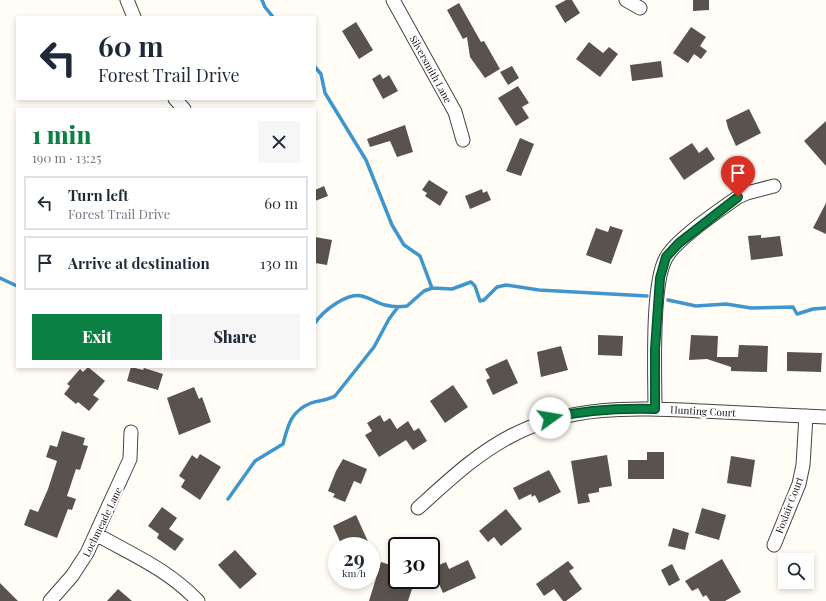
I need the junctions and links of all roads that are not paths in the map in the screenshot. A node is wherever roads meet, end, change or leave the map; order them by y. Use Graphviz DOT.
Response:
graph roads {
  1 [pos="127,0"];
  2 [pos="393,0"];
  3 [pos="626,0"];
  4 [pos="640,8"];
  5 [pos="134,16"];
  6 [pos="176,100"];
  7 [pos="183,108"];
  8 [pos="462,140"];
  9 [pos="774,186"];
  10 [pos="655,409"];
  11 [pos="806,416"];
  12 [pos="826,417"];
  13 [pos="131,432"];
  14 [pos="418,508"];
  15 [pos="96,534"];
  16 [pos="774,545"];
  17 [pos="50,601"];
  18 [pos="198,601"];
  1 -- 5 [label="street"];
  2 -- 8 [label="street, Silversmith Lane"];
  3 -- 4 [label="street"];
  6 -- 7 [label="street"];
  9 -- 10 [label="street"];
  10 -- 11 [label="street, Hunting Court"];
  10 -- 14 [label="street, Hunting Court"];
  11 -- 12 [label="street, Hunting Court"];
  11 -- 16 [label="street, Foxlair Court"];
  13 -- 15 [label="street, Lochmeade Lane"];
  15 -- 17 [label="street, Lochmeade Lane"];
  15 -- 18 [label="street"];
}
